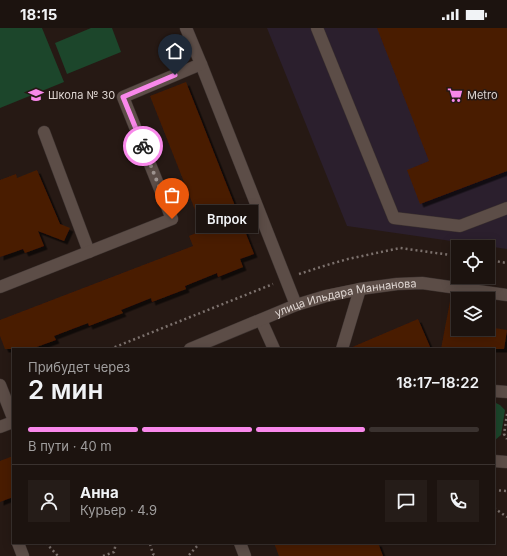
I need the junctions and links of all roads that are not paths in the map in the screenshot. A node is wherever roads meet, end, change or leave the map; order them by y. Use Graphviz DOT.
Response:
graph roads {
  1 [pos="186,28"];
  2 [pos="317,28"];
  3 [pos="201,64"];
  4 [pos="44,132"];
  5 [pos="507,208"];
  6 [pos="89,252"];
  7 [pos="0,287"];
  8 [pos="360,289"];
  9 [pos="507,295"];
  10 [pos="296,306"];
  11 [pos="261,320"];
  12 [pos="192,348"];
  13 [pos="274,348"];
  14 [pos="342,348"];
  15 [pos="0,385"];
  16 [pos="495,391"];
  17 [pos="507,392"];
  18 [pos="12,415"];
  19 [pos="12,422"];
  20 [pos="0,428"];
  21 [pos="18,544"];
  22 [pos="240,544"];
  23 [pos="23,556"];
  24 [pos="245,556"];
  1 -- 3 [label="street"];
  2 -- 5 [label="street"];
  3 -- 6 [label="street"];
  3 -- 10 [label="street"];
  4 -- 6 [label="street"];
  6 -- 7 [label="street"];
  8 -- 9 [label="street, улица Ильдара Маннанова"];
  8 -- 10 [label="street, улица Ильдара Маннанова"];
  8 -- 14 [label="street"];
  10 -- 11 [label="street, улица Ильдара Маннанова"];
  11 -- 12 [label="street, улица Ильдара Маннанова"];
  11 -- 13 [label="street"];
  15 -- 18 [label="street"];
  16 -- 17 [label="street"];
  19 -- 20 [label="street"];
  21 -- 23 [label="street"];
  22 -- 24 [label="street"];
}
